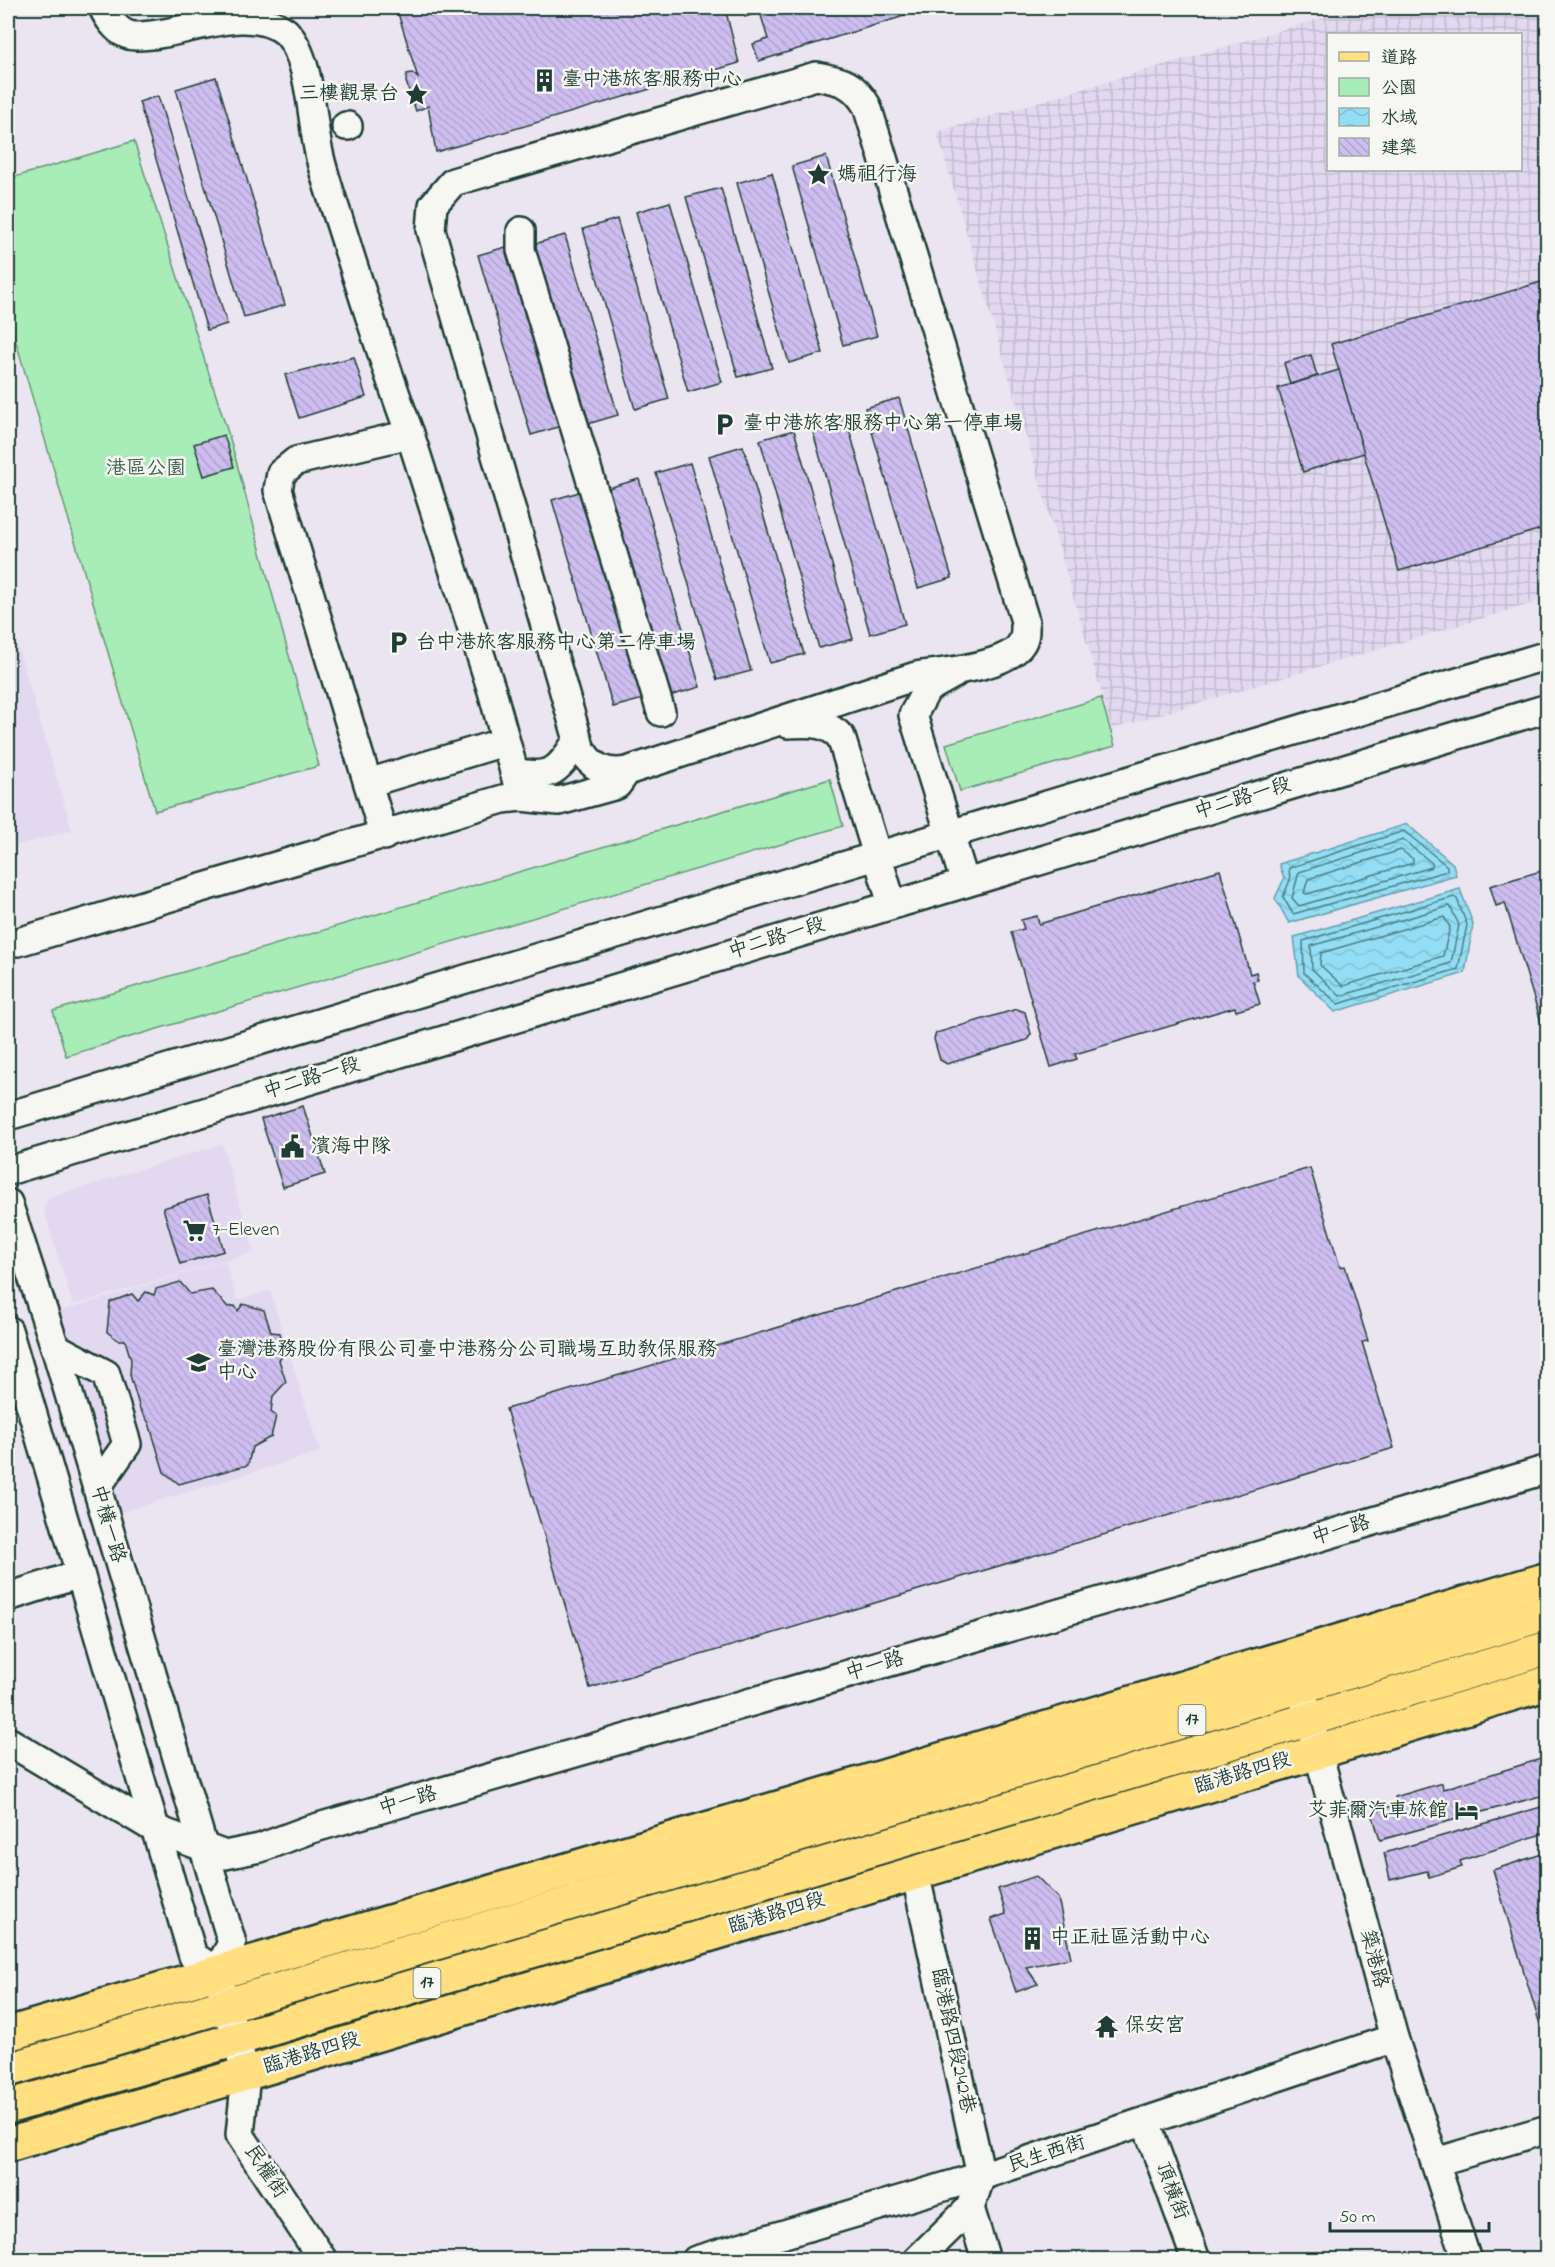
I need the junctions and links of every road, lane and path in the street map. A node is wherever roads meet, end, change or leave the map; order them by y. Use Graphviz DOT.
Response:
graph roads {
  1 [pos="103,8"];
  2 [pos="242,10"];
  3 [pos="521,231"];
  4 [pos="410,434"];
  5 [pos="1548,655"];
  6 [pos="965,668"];
  7 [pos="1548,708"];
  8 [pos="661,712"];
  9 [pos="758,725"];
  10 [pos="578,739"];
  11 [pos="504,742"];
  12 [pos="514,771"];
  13 [pos="627,771"];
  14 [pos="368,783"];
  15 [pos="521,797"];
  16 [pos="950,832"];
  17 [pos="384,836"];
  18 [pos="876,855"];
  19 [pos="965,883"];
  20 [pos="892,904"];
  21 [pos="18,942"];
  22 [pos="8,1116"];
  23 [pos="8,1171"];
  24 [pos="8,1203"];
  25 [pos="8,1330"];
  26 [pos="56,1347"];
  27 [pos="12,1360"];
  28 [pos="1548,1469"];
  29 [pos="97,1487"];
  30 [pos="80,1574"];
  31 [pos="1548,1579"];
  32 [pos="8,1597"];
  33 [pos="1548,1613"];
  34 [pos="1548,1648"];
  35 [pos="1292,1655"];
  36 [pos="1548,1683"];
  37 [pos="1300,1687"];
  38 [pos="1310,1719"];
  39 [pos="8,1741"];
  40 [pos="1318,1752"];
  41 [pos="155,1829"];
  42 [pos="202,1846"];
  43 [pos="915,1872"];
  44 [pos="217,1971"];
  45 [pos="226,2005"];
  46 [pos="8,2034"];
  47 [pos="1394,2038"];
  48 [pos="236,2039"];
  49 [pos="8,2070"];
  50 [pos="246,2074"];
  51 [pos="8,2108"];
  52 [pos="1146,2122"];
  53 [pos="1548,2129"];
  54 [pos="8,2145"];
  55 [pos="1436,2162"];
  56 [pos="981,2176"];
  57 [pos="970,2208"];
  58 [pos="724,2255"];
  59 [pos="323,2259"];
  60 [pos="696,2259"];
  61 [pos="917,2259"];
  62 [pos="986,2259"];
  63 [pos="1196,2259"];
  64 [pos="1467,2259"];
  1 -- 2 [label="street"];
  2 -- 4 [label="street"];
  3 -- 8 [label="street"];
  4 -- 11 [label="street"];
  4 -- 14 [label="street"];
  5 -- 16 [label="street"];
  6 -- 9 [label="street"];
  6 -- 10 [label="street"];
  6 -- 16 [label="street"];
  7 -- 19 [label="street, 中二路一段"];
  9 -- 13 [label="street"];
  9 -- 18 [label="street"];
  10 -- 12 [label="street"];
  10 -- 13 [label="street"];
  11 -- 12 [label="street"];
  11 -- 14 [label="street"];
  12 -- 15 [label="street"];
  13 -- 15 [label="street"];
  14 -- 17 [label="street"];
  15 -- 17 [label="street"];
  16 -- 18 [label="street"];
  16 -- 19 [label="street"];
  17 -- 21 [label="street"];
  18 -- 20 [label="street"];
  18 -- 22 [label="street"];
  19 -- 20 [label="street, 中二路一段"];
  20 -- 23 [label="street, 中二路一段"];
  24 -- 26 [label="street, 中橫一路"];
  25 -- 27 [label="street, 中橫一路"];
  26 -- 29 [label="street, 中橫一路"];
  26 -- 29 [label="street"];
  27 -- 30 [label="street, 中橫一路"];
  28 -- 42 [label="street, 中一路"];
  29 -- 42 [label="street, 中橫一路"];
  30 -- 32 [label="street"];
  30 -- 41 [label="street, 中橫一路"];
  31 -- 35 [label="main road, 17"];
  33 -- 37 [label="main road, 17"];
  34 -- 38 [label="main road, 臨港路四段 / 17"];
  35 -- 37 [label="street, 築港路"];
  35 -- 44 [label="main road, 17"];
  36 -- 40 [label="main road, 臨港路四段 / 17"];
  37 -- 38 [label="street, 築港路"];
  37 -- 45 [label="main road, 17"];
  38 -- 40 [label="street, 築港路"];
  38 -- 48 [label="main road, 臨港路四段 / 17"];
  39 -- 41 [label="street, 中一路"];
  40 -- 43 [label="main road, 臨港路四段 / 17"];
  40 -- 47 [label="street, 築港路"];
  41 -- 42 [label="street, 中一路"];
  41 -- 44 [label="street, 中橫一路"];
  42 -- 44 [label="street, 中橫一路"];
  43 -- 50 [label="main road, 臨港路四段 / 17"];
  43 -- 56 [label="street, 臨港路四段242巷"];
  44 -- 45 [label="street, 民權街"];
  44 -- 46 [label="main road, 17"];
  45 -- 48 [label="street, 民權街"];
  45 -- 49 [label="main road, 17"];
  47 -- 52 [label="street, 民生西街"];
  47 -- 55 [label="street, 築港路"];
  48 -- 50 [label="street, 民權街"];
  48 -- 51 [label="main road, 臨港路四段 / 17"];
  50 -- 54 [label="main road, 臨港路四段 / 17"];
  50 -- 59 [label="street, 民權街"];
  52 -- 56 [label="street, 民生西街"];
  52 -- 63 [label="street, 頂橫街"];
  53 -- 55 [label="street"];
  55 -- 64 [label="street, 築港路"];
  56 -- 57 [label="street"];
  56 -- 58 [label="street, 民生西街"];
  57 -- 61 [label="street"];
  57 -- 62 [label="street"];
  58 -- 60 [label="street, 民生西街"];
}
